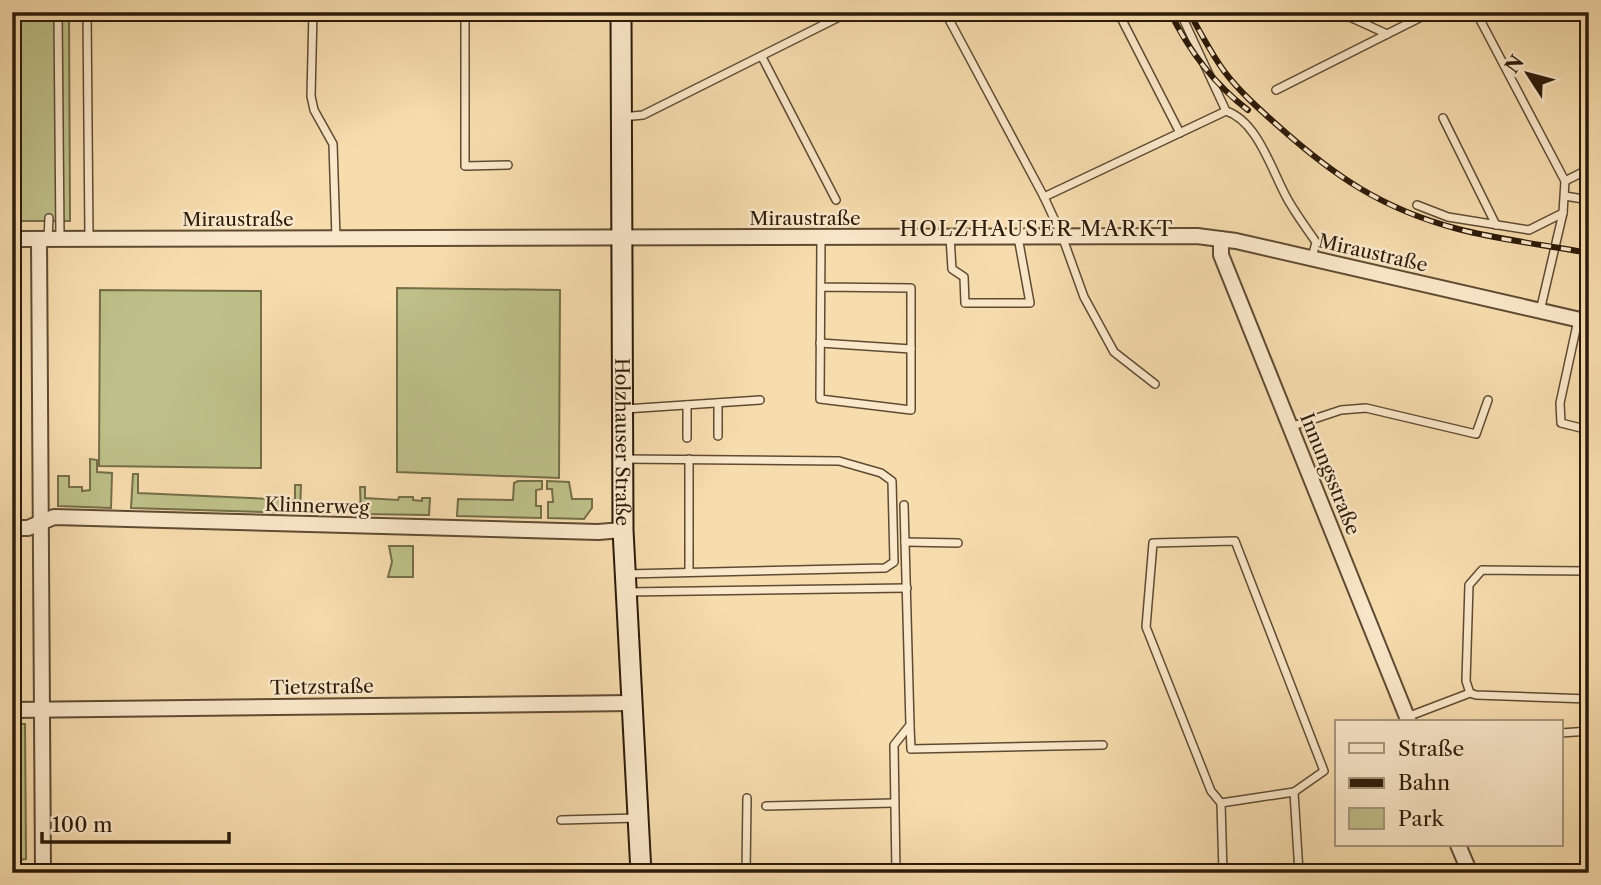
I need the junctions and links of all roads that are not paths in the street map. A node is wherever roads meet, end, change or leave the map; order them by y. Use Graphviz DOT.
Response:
graph roads {
  1 [pos="58,12"];
  2 [pos="87,12"];
  3 [pos="313,12"];
  4 [pos="464,12"];
  5 [pos="621,12"];
  6 [pos="849,12"];
  7 [pos="945,12"];
  8 [pos="1118,12"];
  9 [pos="1180,12"];
  10 [pos="1339,12"];
  11 [pos="1431,12"];
  12 [pos="1476,12"];
  13 [pos="1584,12"];
  14 [pos="1589,22"];
  15 [pos="1387,34"];
  16 [pos="762,57"];
  17 [pos="1276,90"];
  18 [pos="1226,111"];
  19 [pos="621,117"];
  20 [pos="1443,118"];
  21 [pos="1180,133"];
  22 [pos="508,165"];
  23 [pos="1589,169"];
  24 [pos="1564,181"];
  25 [pos="1564,196"];
  26 [pos="1044,197"];
  27 [pos="836,200"];
  28 [pos="1589,200"];
  29 [pos="1417,205"];
  30 [pos="1563,213"];
  31 [pos="48,219"];
  32 [pos="1496,225"];
  33 [pos="1018,236"];
  34 [pos="1062,236"];
  35 [pos="950,237"];
  36 [pos="49,238"];
  37 [pos="89,238"];
  38 [pos="336,238"];
  39 [pos="621,238"];
  40 [pos="821,238"];
  41 [pos="12,239"];
  42 [pos="1221,239"];
  43 [pos="1312,259"];
  44 [pos="821,287"];
  45 [pos="1540,311"];
  46 [pos="1583,321"];
  47 [pos="820,343"];
  48 [pos="911,349"];
  49 [pos="1154,384"];
  50 [pos="760,400"];
  51 [pos="1488,400"];
  52 [pos="718,403"];
  53 [pos="687,405"];
  54 [pos="622,410"];
  55 [pos="1290,427"];
  56 [pos="1589,430"];
  57 [pos="718,436"];
  58 [pos="687,438"];
  59 [pos="622,459"];
  60 [pos="689,459"];
  61 [pos="904,505"];
  62 [pos="41,523"];
  63 [pos="12,528"];
  64 [pos="623,530"];
  65 [pos="905,542"];
  66 [pos="957,543"];
  67 [pos="1589,570"];
  68 [pos="689,572"];
  69 [pos="626,583"];
  70 [pos="907,588"];
  71 [pos="1470,693"];
  72 [pos="1589,699"];
  73 [pos="633,703"];
  74 [pos="43,709"];
  75 [pos="12,710"];
  76 [pos="1408,720"];
  77 [pos="910,725"];
  78 [pos="1589,731"];
  79 [pos="1562,733"];
  80 [pos="1103,745"];
  81 [pos="1294,792"];
  82 [pos="747,798"];
  83 [pos="894,803"];
  84 [pos="1222,803"];
  85 [pos="766,806"];
  86 [pos="638,818"];
  87 [pos="561,820"];
  88 [pos="1458,846"];
  89 [pos="43,873"];
  90 [pos="641,873"];
  91 [pos="746,873"];
  92 [pos="896,873"];
  93 [pos="1223,873"];
  94 [pos="1299,873"];
  95 [pos="1470,873"];
  1 -- 36 [label="lane"];
  2 -- 37 [label="lane"];
  3 -- 38 [label="lane"];
  4 -- 22 [label="lane"];
  5 -- 19 [label="main road, Holzhauser Straße"];
  6 -- 16 [label="lane"];
  7 -- 26 [label="lane"];
  8 -- 21 [label="lane"];
  9 -- 18 [label="lane"];
  10 -- 15 [label="lane"];
  11 -- 15 [label="lane"];
  12 -- 24 [label="lane"];
  13 -- 14 [label="lane"];
  15 -- 17 [label="lane"];
  16 -- 19 [label="lane"];
  16 -- 27 [label="lane"];
  18 -- 21 [label="lane"];
  18 -- 43 [label="lane"];
  19 -- 39 [label="main road, Holzhauser Straße"];
  20 -- 32 [label="lane"];
  21 -- 26 [label="lane"];
  23 -- 24 [label="lane"];
  24 -- 25 [label="lane"];
  25 -- 28 [label="lane"];
  25 -- 30 [label="lane"];
  26 -- 34 [label="lane"];
  29 -- 32 [label="lane"];
  30 -- 32 [label="lane"];
  30 -- 45 [label="lane"];
  31 -- 36 [label="lane"];
  33 -- 34 [label="street, Miraustraße"];
  33 -- 35 [label="street, Miraustraße"];
  33 -- 35 [label="lane"];
  34 -- 42 [label="street, Miraustraße"];
  34 -- 49 [label="lane"];
  35 -- 40 [label="street, Miraustraße"];
  36 -- 37 [label="street, Miraustraße"];
  36 -- 41 [label="street, Miraustraße"];
  36 -- 62 [label="street"];
  37 -- 38 [label="street, Miraustraße"];
  38 -- 39 [label="street, Miraustraße"];
  39 -- 40 [label="street, Miraustraße"];
  39 -- 54 [label="main road, Holzhauser Straße"];
  40 -- 44 [label="lane"];
  42 -- 43 [label="street, Miraustraße"];
  42 -- 55 [label="street, Innungsstraße"];
  43 -- 45 [label="street, Miraustraße"];
  44 -- 47 [label="lane"];
  44 -- 48 [label="lane"];
  45 -- 46 [label="street, Miraustraße"];
  46 -- 56 [label="lane"];
  47 -- 48 [label="lane"];
  47 -- 48 [label="lane"];
  50 -- 52 [label="lane"];
  51 -- 55 [label="lane"];
  52 -- 53 [label="lane"];
  52 -- 57 [label="lane"];
  53 -- 54 [label="lane"];
  53 -- 58 [label="lane"];
  54 -- 59 [label="main road, Holzhauser Straße"];
  55 -- 76 [label="street, Innungsstraße"];
  59 -- 60 [label="lane"];
  59 -- 64 [label="main road, Holzhauser Straße"];
  60 -- 68 [label="lane"];
  60 -- 68 [label="lane"];
  61 -- 65 [label="lane"];
  62 -- 63 [label="street, Klinnerweg"];
  62 -- 64 [label="street, Klinnerweg"];
  62 -- 74 [label="street"];
  64 -- 69 [label="main road, Holzhauser Straße"];
  65 -- 66 [label="lane"];
  65 -- 70 [label="lane"];
  67 -- 71 [label="lane"];
  68 -- 69 [label="lane"];
  69 -- 70 [label="lane"];
  69 -- 73 [label="main road, Holzhauser Straße"];
  70 -- 77 [label="lane"];
  71 -- 72 [label="lane"];
  71 -- 76 [label="lane"];
  73 -- 74 [label="street, Tietzstraße"];
  73 -- 86 [label="main road, Holzhauser Straße"];
  74 -- 75 [label="street, Tietzstraße"];
  74 -- 89 [label="street"];
  77 -- 80 [label="lane"];
  77 -- 83 [label="lane"];
  78 -- 79 [label="lane"];
  81 -- 84 [label="lane"];
  81 -- 84 [label="lane"];
  81 -- 94 [label="lane"];
  82 -- 91 [label="lane"];
  83 -- 85 [label="lane"];
  83 -- 92 [label="lane"];
  84 -- 93 [label="lane"];
  86 -- 87 [label="lane"];
  86 -- 90 [label="main road, Holzhauser Straße"];
  88 -- 95 [label="street"];
}
